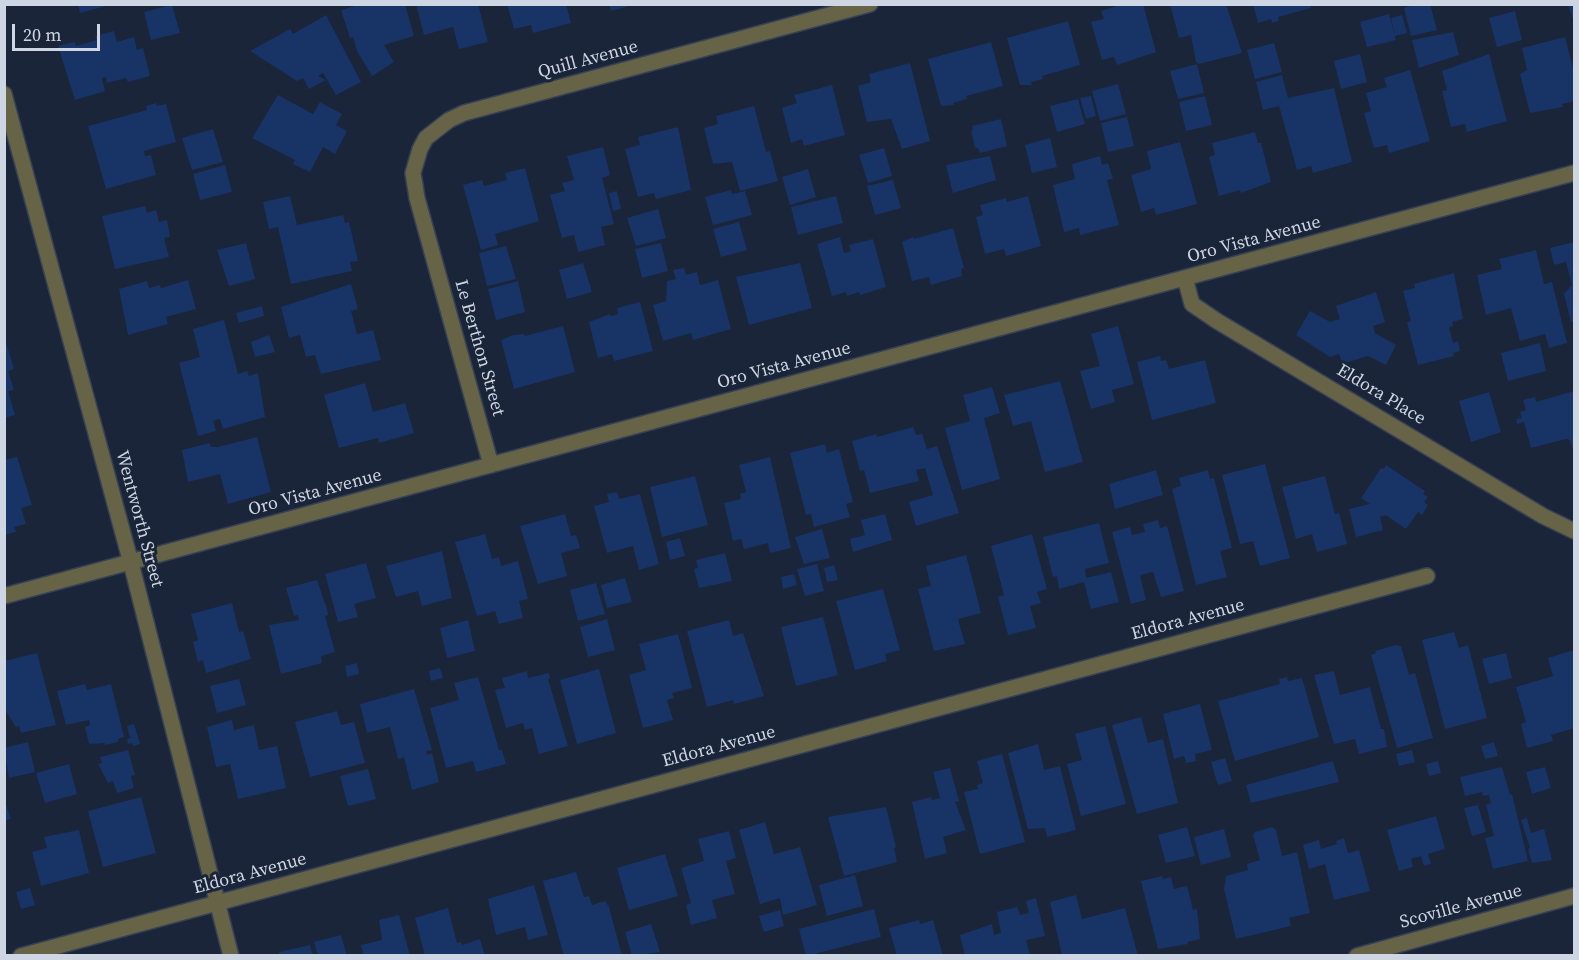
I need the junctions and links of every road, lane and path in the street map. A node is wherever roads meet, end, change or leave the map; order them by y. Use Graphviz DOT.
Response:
graph roads {
  1 [pos="870,4"];
  2 [pos="4,94"];
  3 [pos="1575,173"];
  4 [pos="429,241"];
  5 [pos="1185,278"];
  6 [pos="491,465"];
  7 [pos="1575,531"];
  8 [pos="130,563"];
  9 [pos="1427,576"];
  10 [pos="4,597"];
  11 [pos="1575,896"];
  12 [pos="218,904"];
  13 [pos="21,956"];
  14 [pos="231,956"];
  15 [pos="1357,956"];
  1 -- 4 [label="street, Quill Avenue"];
  2 -- 8 [label="street, Wentworth Street"];
  3 -- 5 [label="street, Oro Vista Avenue"];
  4 -- 6 [label="street, Le Berthon Street"];
  5 -- 6 [label="street, Oro Vista Avenue"];
  5 -- 7 [label="street, Eldora Place"];
  6 -- 8 [label="street, Oro Vista Avenue"];
  8 -- 10 [label="street, Oro Vista Avenue"];
  8 -- 12 [label="street, Wentworth Street"];
  9 -- 12 [label="street, Eldora Avenue"];
  11 -- 15 [label="street, Scoville Avenue"];
  12 -- 13 [label="street, Eldora Avenue"];
  12 -- 14 [label="street, Wentworth Street"];
}
